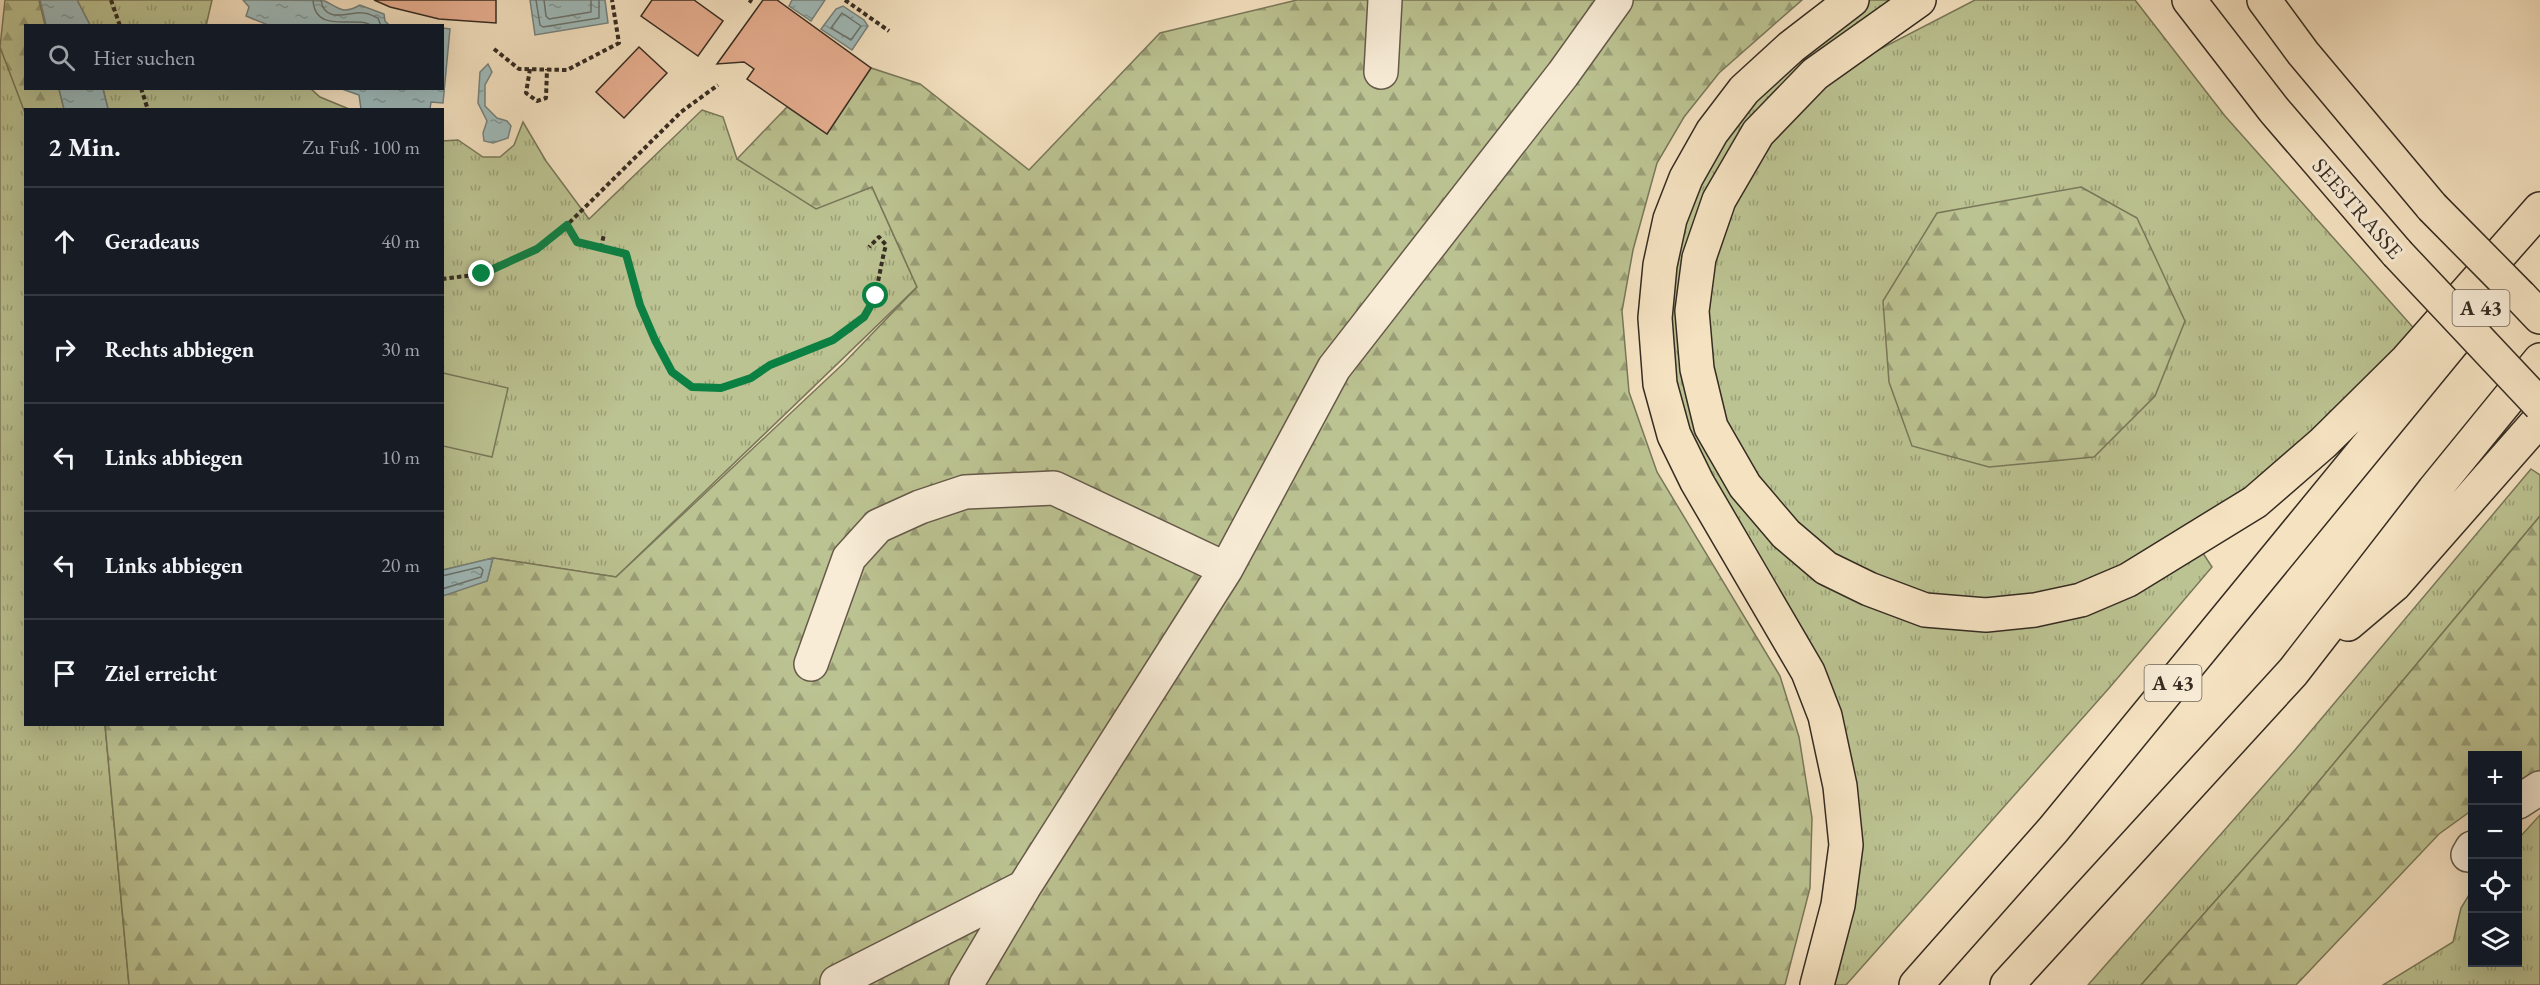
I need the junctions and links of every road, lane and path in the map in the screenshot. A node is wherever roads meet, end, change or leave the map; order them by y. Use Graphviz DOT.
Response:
graph roads {
  1 [pos="111,0"];
  2 [pos="612,0"];
  3 [pos="845,0"];
  4 [pos="1385,0"];
  5 [pos="1616,0"];
  6 [pos="1851,0"];
  7 [pos="1919,0"];
  8 [pos="2189,0"];
  9 [pos="2264,0"];
  10 [pos="119,24"];
  11 [pos="889,32"];
  12 [pos="494,49"];
  13 [pos="530,69"];
  14 [pos="547,69"];
  15 [pos="1381,72"];
  16 [pos="718,85"];
  17 [pos="142,90"];
  18 [pos="147,108"];
  19 [pos="2540,209"];
  20 [pos="567,225"];
  21 [pos="604,234"];
  22 [pos="2540,236"];
  23 [pos="869,247"];
  24 [pos="601,248"];
  25 [pos="444,279"];
  26 [pos="2540,316"];
  27 [pos="2540,360"];
  28 [pos="2540,405"];
  29 [pos="2540,419"];
  30 [pos="1226,569"];
  31 [pos="811,664"];
  32 [pos="2293,672"];
  33 [pos="2540,788"];
  34 [pos="2522,799"];
  35 [pos="1024,887"];
  36 [pos="837,982"];
  37 [pos="966,985"];
  38 [pos="1817,985"];
  39 [pos="1916,985"];
  40 [pos="2007,985"];
  1 -- 10 [label="path"];
  2 -- 14 [label="path"];
  3 -- 11 [label="path"];
  4 -- 15 [label="lane"];
  5 -- 30 [label="lane"];
  6 -- 38 [label="main road"];
  7 -- 19 [label="main road"];
  8 -- 28 [label="main road, SEESTRASSE, bridge"];
  9 -- 26 [label="main road, bridge"];
  12 -- 13 [label="path"];
  13 -- 14 [label="path"];
  13 -- 14 [label="path"];
  16 -- 20 [label="path"];
  17 -- 18 [label="path"];
  20 -- 24 [label="path"];
  20 -- 25 [label="path"];
  21 -- 24 [label="path"];
  22 -- 39 [label="main road, A 43"];
  23 -- 24 [label="path"];
  27 -- 32 [label="main road"];
  29 -- 32 [label="main road"];
  30 -- 31 [label="lane"];
  30 -- 35 [label="lane"];
  32 -- 40 [label="main road"];
  33 -- 34 [label="lane"];
  35 -- 36 [label="lane"];
  35 -- 37 [label="lane"];
}
